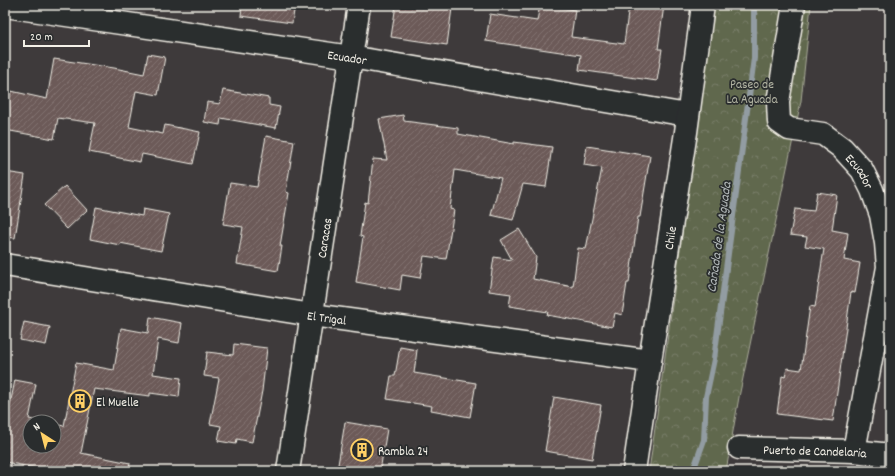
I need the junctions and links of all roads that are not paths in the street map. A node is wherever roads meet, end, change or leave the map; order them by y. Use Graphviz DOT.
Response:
graph roads {
  1 [pos="359,5"];
  2 [pos="702,5"];
  3 [pos="794,5"];
  4 [pos="5,6"];
  5 [pos="351,57"];
  6 [pos="687,115"];
  7 [pos="5,266"];
  8 [pos="312,315"];
  9 [pos="650,361"];
  10 [pos="739,448"];
  11 [pos="854,451"];
  12 [pos="890,455"];
  13 [pos="288,471"];
  14 [pos="634,471"];
  1 -- 5 [label="street, Caracas"];
  2 -- 6 [label="street, Chile"];
  3 -- 11 [label="street, Ecuador"];
  4 -- 5 [label="street, Ecuador"];
  5 -- 6 [label="street, Ecuador"];
  5 -- 8 [label="street, Caracas"];
  6 -- 9 [label="street, Chile"];
  7 -- 8 [label="street, El Trigal"];
  8 -- 9 [label="street, El Trigal"];
  8 -- 13 [label="street, Caracas"];
  9 -- 14 [label="street, Chile"];
  10 -- 11 [label="street, Puerto de Candelaria"];
  11 -- 12 [label="street, Puerto de Candelaria"];
}
